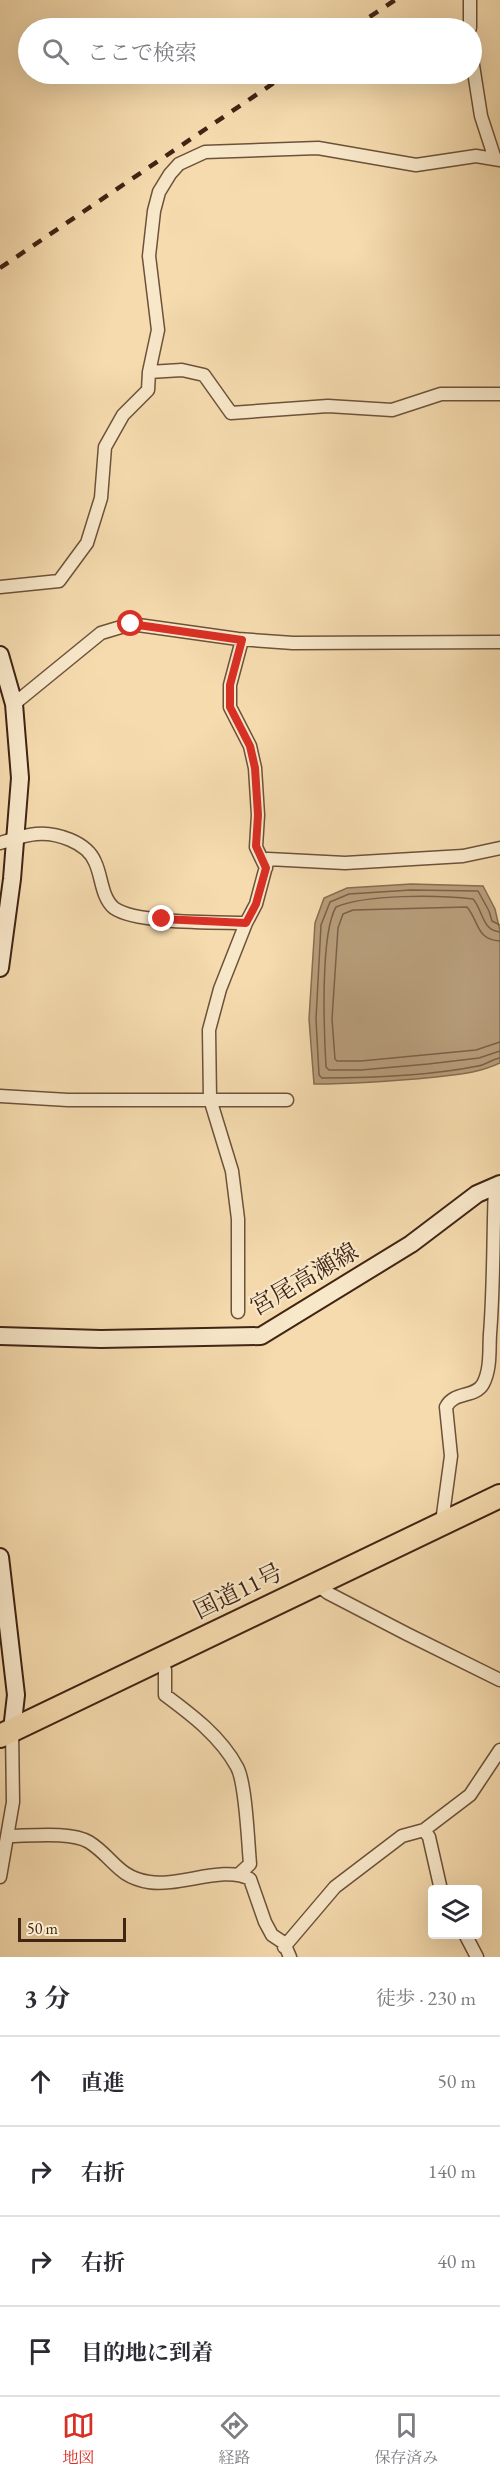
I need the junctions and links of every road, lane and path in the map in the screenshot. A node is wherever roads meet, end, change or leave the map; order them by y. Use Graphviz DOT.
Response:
graph roads {
  1 [pos="470,0"];
  2 [pos="470,18"];
  3 [pos="475,84"];
  4 [pos="497,159"];
  5 [pos="149,372"];
  6 [pos="500,394"];
  7 [pos="0,587"];
  8 [pos="242,640"];
  9 [pos="500,642"];
  10 [pos="0,655"];
  11 [pos="14,705"];
  12 [pos="8,841"];
  13 [pos="500,848"];
  14 [pos="266,868"];
  15 [pos="246,923"];
  16 [pos="0,968"];
  17 [pos="0,1096"];
  18 [pos="210,1099"];
  19 [pos="286,1100"];
  20 [pos="497,1184"];
  21 [pos="238,1312"];
  22 [pos="0,1336"];
  23 [pos="500,1496"];
  24 [pos="442,1522"];
  25 [pos="0,1557"];
  26 [pos="316,1584"];
  27 [pos="160,1659"];
  28 [pos="500,1680"];
  29 [pos="6,1733"];
  30 [pos="500,1750"];
  31 [pos="424,1830"];
  32 [pos="7,1836"];
  33 [pos="238,1875"];
  34 [pos="0,1877"];
  35 [pos="440,1885"];
  36 [pos="467,1939"];
  37 [pos="287,1952"];
  38 [pos="477,1957"];
  1 -- 2 [label="street"];
  3 -- 4 [label="street"];
  4 -- 5 [label="street"];
  5 -- 6 [label="street"];
  5 -- 7 [label="street"];
  8 -- 9 [label="street"];
  8 -- 11 [label="street"];
  8 -- 14 [label="street"];
  10 -- 11 [label="main road"];
  11 -- 12 [label="main road"];
  12 -- 15 [label="street"];
  12 -- 16 [label="main road"];
  13 -- 14 [label="street"];
  14 -- 15 [label="street"];
  15 -- 18 [label="street"];
  17 -- 18 [label="street"];
  18 -- 19 [label="street"];
  18 -- 21 [label="street"];
  20 -- 22 [label="main road, 宮尾高瀬線"];
  20 -- 24 [label="street"];
  23 -- 24 [label="highway, 国道11号"];
  24 -- 26 [label="highway, 国道11号"];
  25 -- 29 [label="main road"];
  26 -- 27 [label="highway, 国道11号"];
  26 -- 28 [label="street"];
  27 -- 29 [label="highway, 国道11号"];
  27 -- 33 [label="street"];
  29 -- 32 [label="street"];
  30 -- 31 [label="street"];
  31 -- 35 [label="street"];
  31 -- 37 [label="street"];
  32 -- 33 [label="street"];
  32 -- 34 [label="street"];
  33 -- 37 [label="street"];
  36 -- 38 [label="street"];
}
